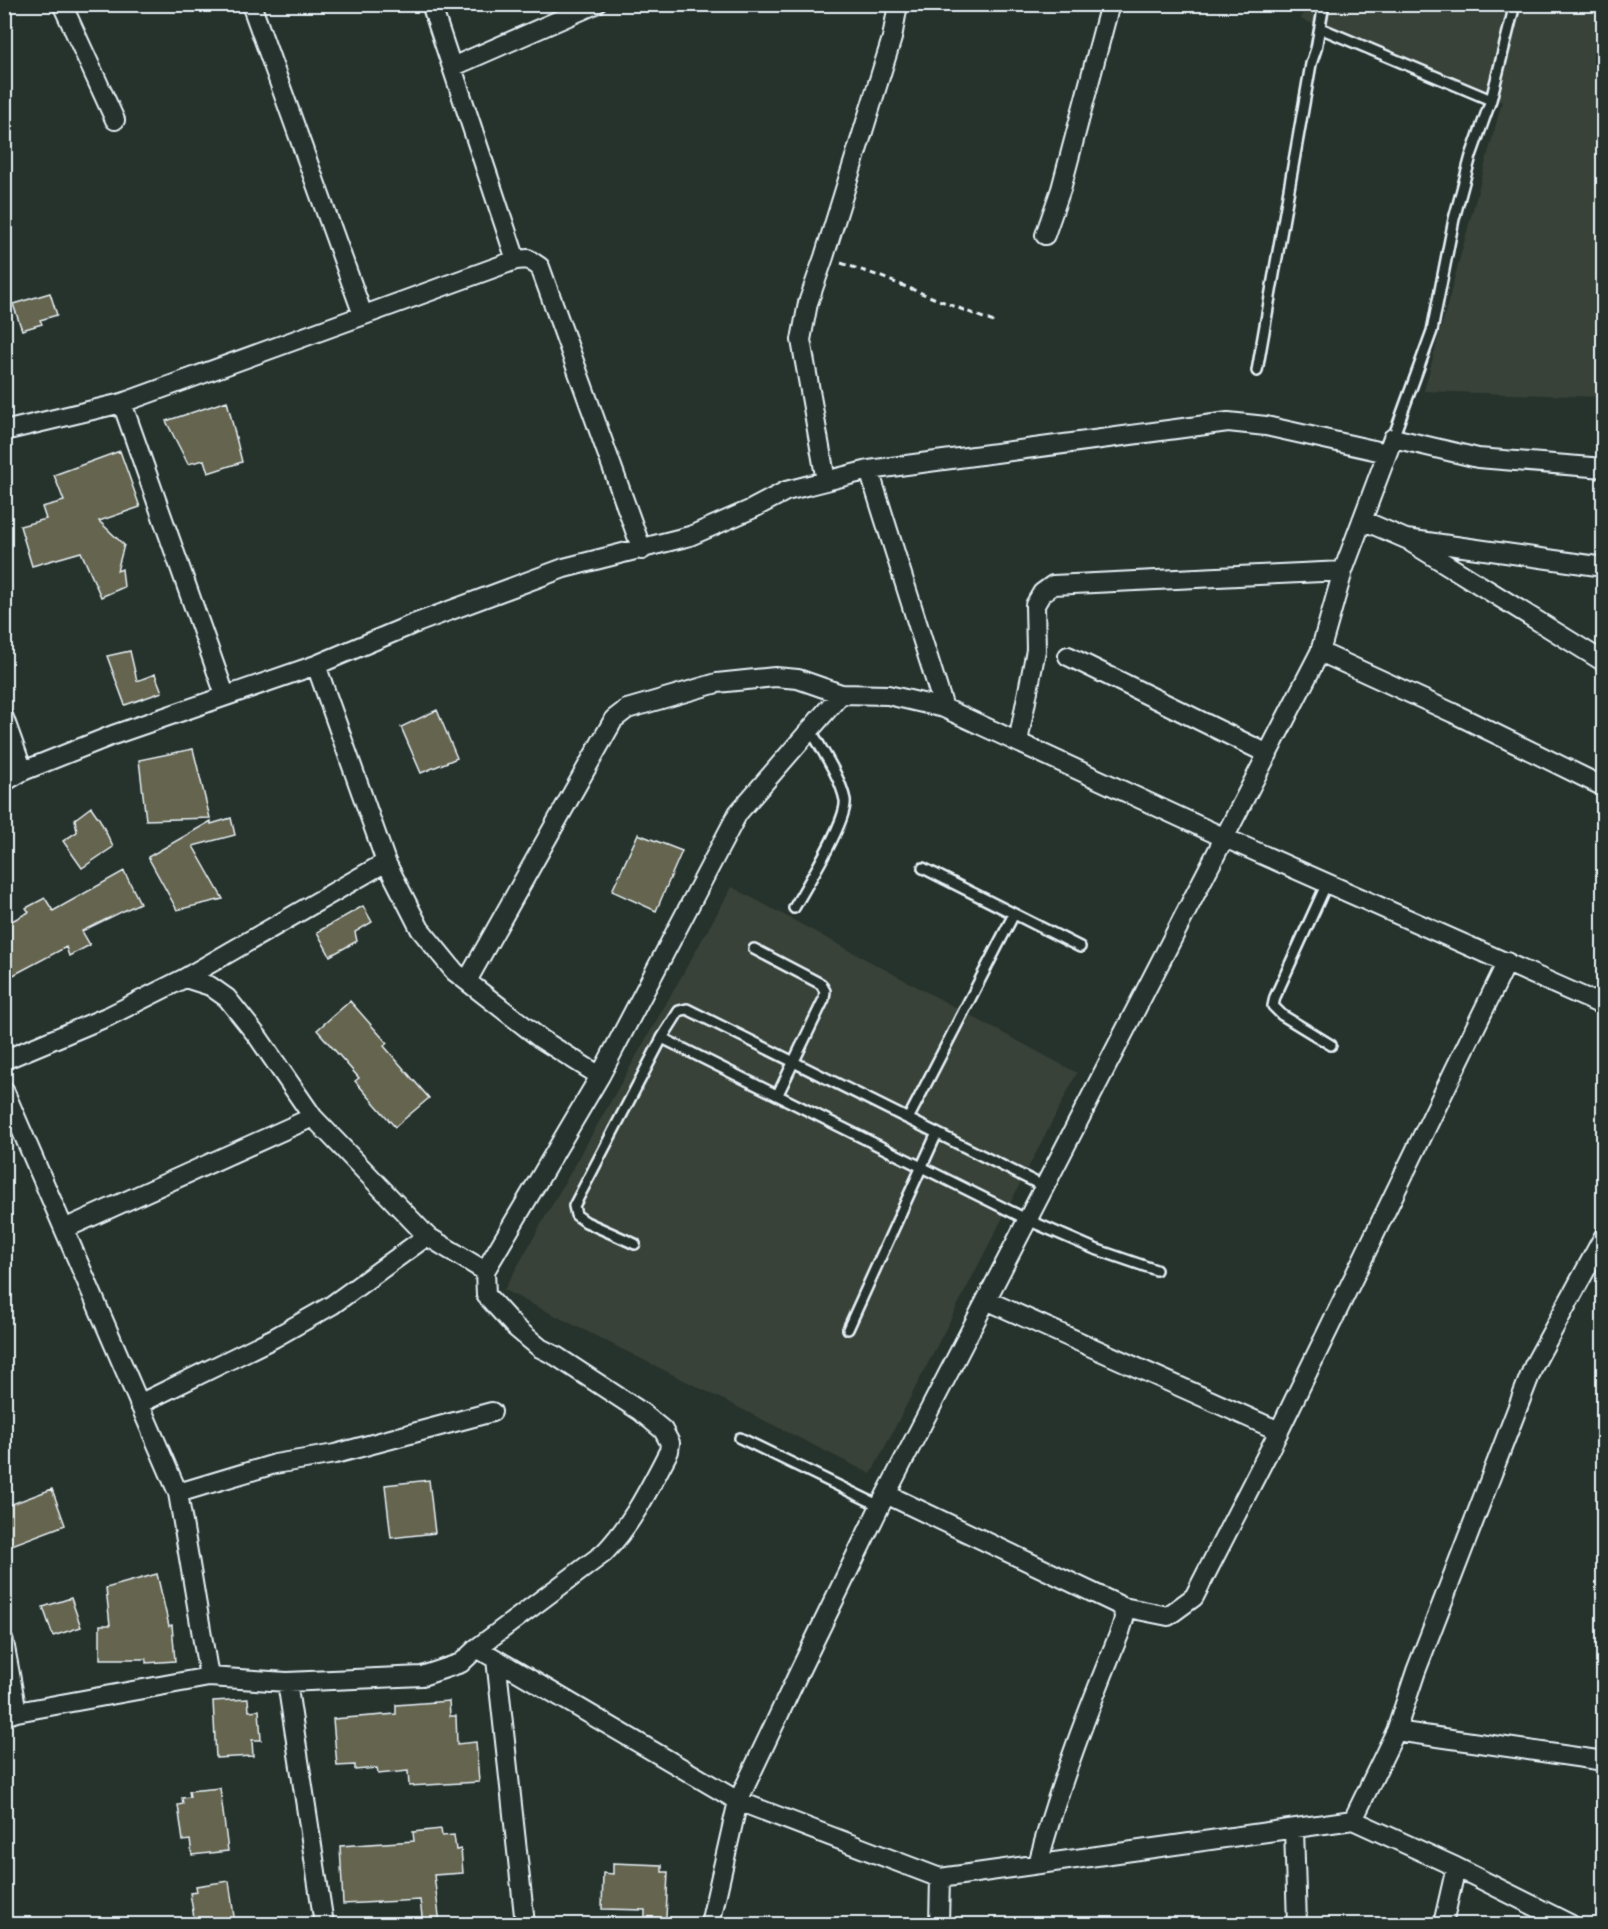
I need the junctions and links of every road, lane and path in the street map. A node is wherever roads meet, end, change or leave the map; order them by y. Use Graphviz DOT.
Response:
graph roads {
  1 [pos="62,4"];
  2 [pos="251,4"];
  3 [pos="431,4"];
  4 [pos="596,4"];
  5 [pos="898,4"];
  6 [pos="1110,4"];
  7 [pos="1323,4"];
  8 [pos="1515,4"];
  9 [pos="1320,28"];
  10 [pos="452,67"];
  11 [pos="1491,100"];
  12 [pos="115,120"];
  13 [pos="1045,235"];
  14 [pos="824,257"];
  15 [pos="516,260"];
  16 [pos="363,315"];
  17 [pos="996,323"];
  18 [pos="1257,371"];
  19 [pos="122,403"];
  20 [pos="4,431"];
  21 [pos="1390,446"];
  22 [pos="1604,468"];
  23 [pos="869,470"];
  24 [pos="826,481"];
  25 [pos="1362,520"];
  26 [pos="1406,539"];
  27 [pos="642,550"];
  28 [pos="1604,567"];
  29 [pos="1343,571"];
  30 [pos="1320,652"];
  31 [pos="1068,656"];
  32 [pos="1604,662"];
  33 [pos="316,665"];
  34 [pos="840,694"];
  35 [pos="225,695"];
  36 [pos="944,708"];
  37 [pos="4,718"];
  38 [pos="811,730"];
  39 [pos="1018,742"];
  40 [pos="1268,754"];
  41 [pos="23,771"];
  42 [pos="4,782"];
  43 [pos="1604,787"];
  44 [pos="1225,838"];
  45 [pos="386,862"];
  46 [pos="923,868"];
  47 [pos="1327,883"];
  48 [pos="794,908"];
  49 [pos="1014,914"];
  50 [pos="1080,947"];
  51 [pos="754,949"];
  52 [pos="1507,962"];
  53 [pos="185,978"];
  54 [pos="467,981"];
  55 [pos="1604,1006"];
  56 [pos="662,1038"];
  57 [pos="1330,1045"];
  58 [pos="4,1060"];
  59 [pos="794,1061"];
  60 [pos="600,1076"];
  61 [pos="4,1090"];
  62 [pos="778,1094"];
  63 [pos="313,1117"];
  64 [pos="909,1119"];
  65 [pos="937,1133"];
  66 [pos="922,1166"];
  67 [pos="1045,1187"];
  68 [pos="1028,1220"];
  69 [pos="64,1229"];
  70 [pos="427,1236"];
  71 [pos="1604,1236"];
  72 [pos="634,1244"];
  73 [pos="1156,1269"];
  74 [pos="485,1271"];
  75 [pos="986,1300"];
  76 [pos="848,1329"];
  77 [pos="139,1404"];
  78 [pos="492,1412"];
  79 [pos="1279,1431"];
  80 [pos="740,1438"];
  81 [pos="178,1493"];
  82 [pos="883,1500"];
  83 [pos="1123,1608"];
  84 [pos="4,1642"];
  85 [pos="477,1648"];
  86 [pos="496,1659"];
  87 [pos="209,1677"];
  88 [pos="287,1682"];
  89 [pos="11,1714"];
  90 [pos="1396,1731"];
  91 [pos="1604,1761"];
  92 [pos="738,1800"];
  93 [pos="1353,1821"];
  94 [pos="1294,1829"];
  95 [pos="1038,1864"];
  96 [pos="1456,1867"];
  97 [pos="940,1878"];
  98 [pos="324,1924"];
  99 [pos="525,1924"];
  100 [pos="710,1924"];
  101 [pos="939,1924"];
  102 [pos="1297,1924"];
  103 [pos="1443,1924"];
  104 [pos="1570,1924"];
  1 -- 12 [label="street"];
  2 -- 16 [label="street"];
  3 -- 10 [label="street"];
  4 -- 10 [label="street"];
  5 -- 14 [label="street"];
  6 -- 13 [label="street"];
  7 -- 9 [label="lane"];
  8 -- 11 [label="lane"];
  9 -- 11 [label="lane"];
  9 -- 18 [label="lane"];
  10 -- 15 [label="street"];
  11 -- 21 [label="lane"];
  14 -- 17 [label="path"];
  14 -- 24 [label="street"];
  15 -- 16 [label="street"];
  15 -- 27 [label="street"];
  16 -- 19 [label="street"];
  19 -- 20 [label="street"];
  19 -- 35 [label="street"];
  21 -- 22 [label="street"];
  21 -- 23 [label="street"];
  21 -- 25 [label="street"];
  23 -- 24 [label="street"];
  23 -- 36 [label="street"];
  24 -- 27 [label="street"];
  25 -- 26 [label="street"];
  25 -- 29 [label="street"];
  26 -- 28 [label="street"];
  26 -- 32 [label="street"];
  27 -- 33 [label="street"];
  29 -- 30 [label="street"];
  29 -- 39 [label="street"];
  30 -- 40 [label="street"];
  30 -- 43 [label="street"];
  31 -- 40 [label="street"];
  33 -- 35 [label="street"];
  33 -- 45 [label="street"];
  34 -- 36 [label="street"];
  34 -- 38 [label="street"];
  34 -- 54 [label="street"];
  35 -- 41 [label="street"];
  36 -- 39 [label="street"];
  37 -- 41 [label="street"];
  38 -- 48 [label="lane"];
  38 -- 60 [label="street"];
  39 -- 44 [label="street"];
  40 -- 44 [label="street"];
  41 -- 42 [label="street"];
  44 -- 47 [label="street"];
  44 -- 67 [label="street"];
  45 -- 53 [label="street"];
  45 -- 54 [label="street"];
  46 -- 49 [label="lane"];
  47 -- 52 [label="street"];
  47 -- 57 [label="lane"];
  49 -- 50 [label="lane"];
  49 -- 64 [label="lane"];
  51 -- 59 [label="lane"];
  52 -- 55 [label="street"];
  52 -- 79 [label="street"];
  53 -- 58 [label="street"];
  53 -- 63 [label="street"];
  54 -- 60 [label="street"];
  56 -- 59 [label="lane"];
  56 -- 62 [label="lane"];
  56 -- 72 [label="lane"];
  59 -- 62 [label="lane"];
  59 -- 64 [label="lane"];
  60 -- 74 [label="street"];
  61 -- 69 [label="street"];
  62 -- 66 [label="lane"];
  63 -- 69 [label="street"];
  63 -- 70 [label="street"];
  64 -- 65 [label="lane"];
  65 -- 66 [label="lane"];
  65 -- 67 [label="lane"];
  66 -- 68 [label="lane"];
  66 -- 76 [label="lane"];
  67 -- 68 [label="street"];
  68 -- 73 [label="lane"];
  68 -- 75 [label="street"];
  69 -- 77 [label="street"];
  70 -- 74 [label="street"];
  70 -- 77 [label="street"];
  71 -- 90 [label="street"];
  74 -- 85 [label="street"];
  75 -- 79 [label="street"];
  75 -- 82 [label="street"];
  77 -- 81 [label="street"];
  78 -- 81 [label="street"];
  79 -- 83 [label="street"];
  80 -- 82 [label="lane"];
  81 -- 87 [label="street"];
  82 -- 83 [label="street"];
  82 -- 92 [label="street"];
  83 -- 95 [label="street"];
  84 -- 89 [label="street"];
  85 -- 86 [label="street"];
  85 -- 88 [label="street"];
  86 -- 92 [label="street"];
  86 -- 99 [label="street"];
  87 -- 88 [label="street"];
  87 -- 89 [label="street"];
  88 -- 98 [label="street"];
  90 -- 91 [label="street"];
  90 -- 93 [label="street"];
  92 -- 97 [label="street"];
  92 -- 100 [label="street"];
  93 -- 94 [label="street"];
  93 -- 96 [label="street"];
  94 -- 95 [label="street"];
  94 -- 102 [label="street"];
  95 -- 97 [label="street"];
  96 -- 103 [label="street"];
  96 -- 104 [label="street"];
  97 -- 101 [label="street"];
}
